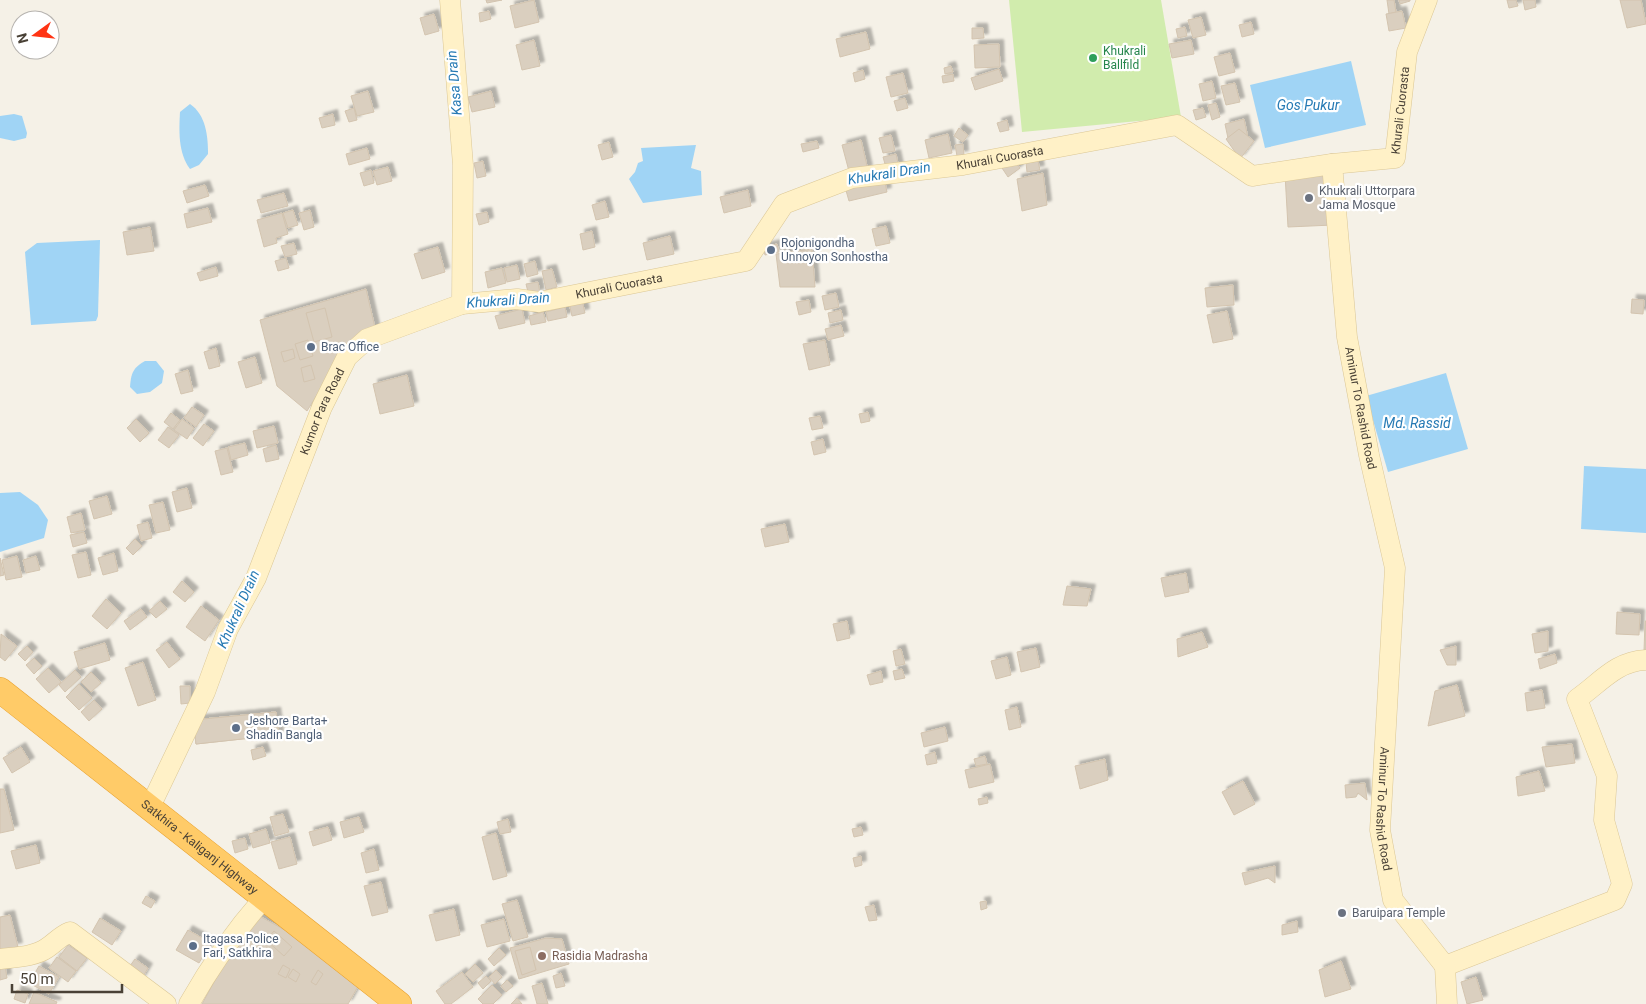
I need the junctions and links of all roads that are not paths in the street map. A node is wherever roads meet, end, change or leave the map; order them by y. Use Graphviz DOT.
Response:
graph roads {
  1 [pos="450,0"];
  2 [pos="1427,0"];
  3 [pos="1332,164"];
  4 [pos="462,304"];
  5 [pos="1646,660"];
  6 [pos="0,690"];
  7 [pos="150,807"];
  8 [pos="264,897"];
  9 [pos="0,959"];
  10 [pos="1445,966"];
  11 [pos="166,1004"];
  12 [pos="189,1004"];
  13 [pos="399,1004"];
  14 [pos="1447,1004"];
  1 -- 4 [label="street"];
  2 -- 3 [label="street, Khurali Cuorasta"];
  3 -- 4 [label="street, Khurali Cuorasta"];
  3 -- 10 [label="street, Aminur To Rashid Road"];
  4 -- 7 [label="street, Kumor Para Road"];
  5 -- 10 [label="street"];
  6 -- 7 [label="highway, Satkhira - Kaliganj Highway"];
  7 -- 8 [label="highway, Satkhira - Kaliganj Highway"];
  8 -- 12 [label="street"];
  8 -- 13 [label="highway, Satkhira - Kaliganj Highway"];
  9 -- 11 [label="street"];
  10 -- 14 [label="street"];
}
